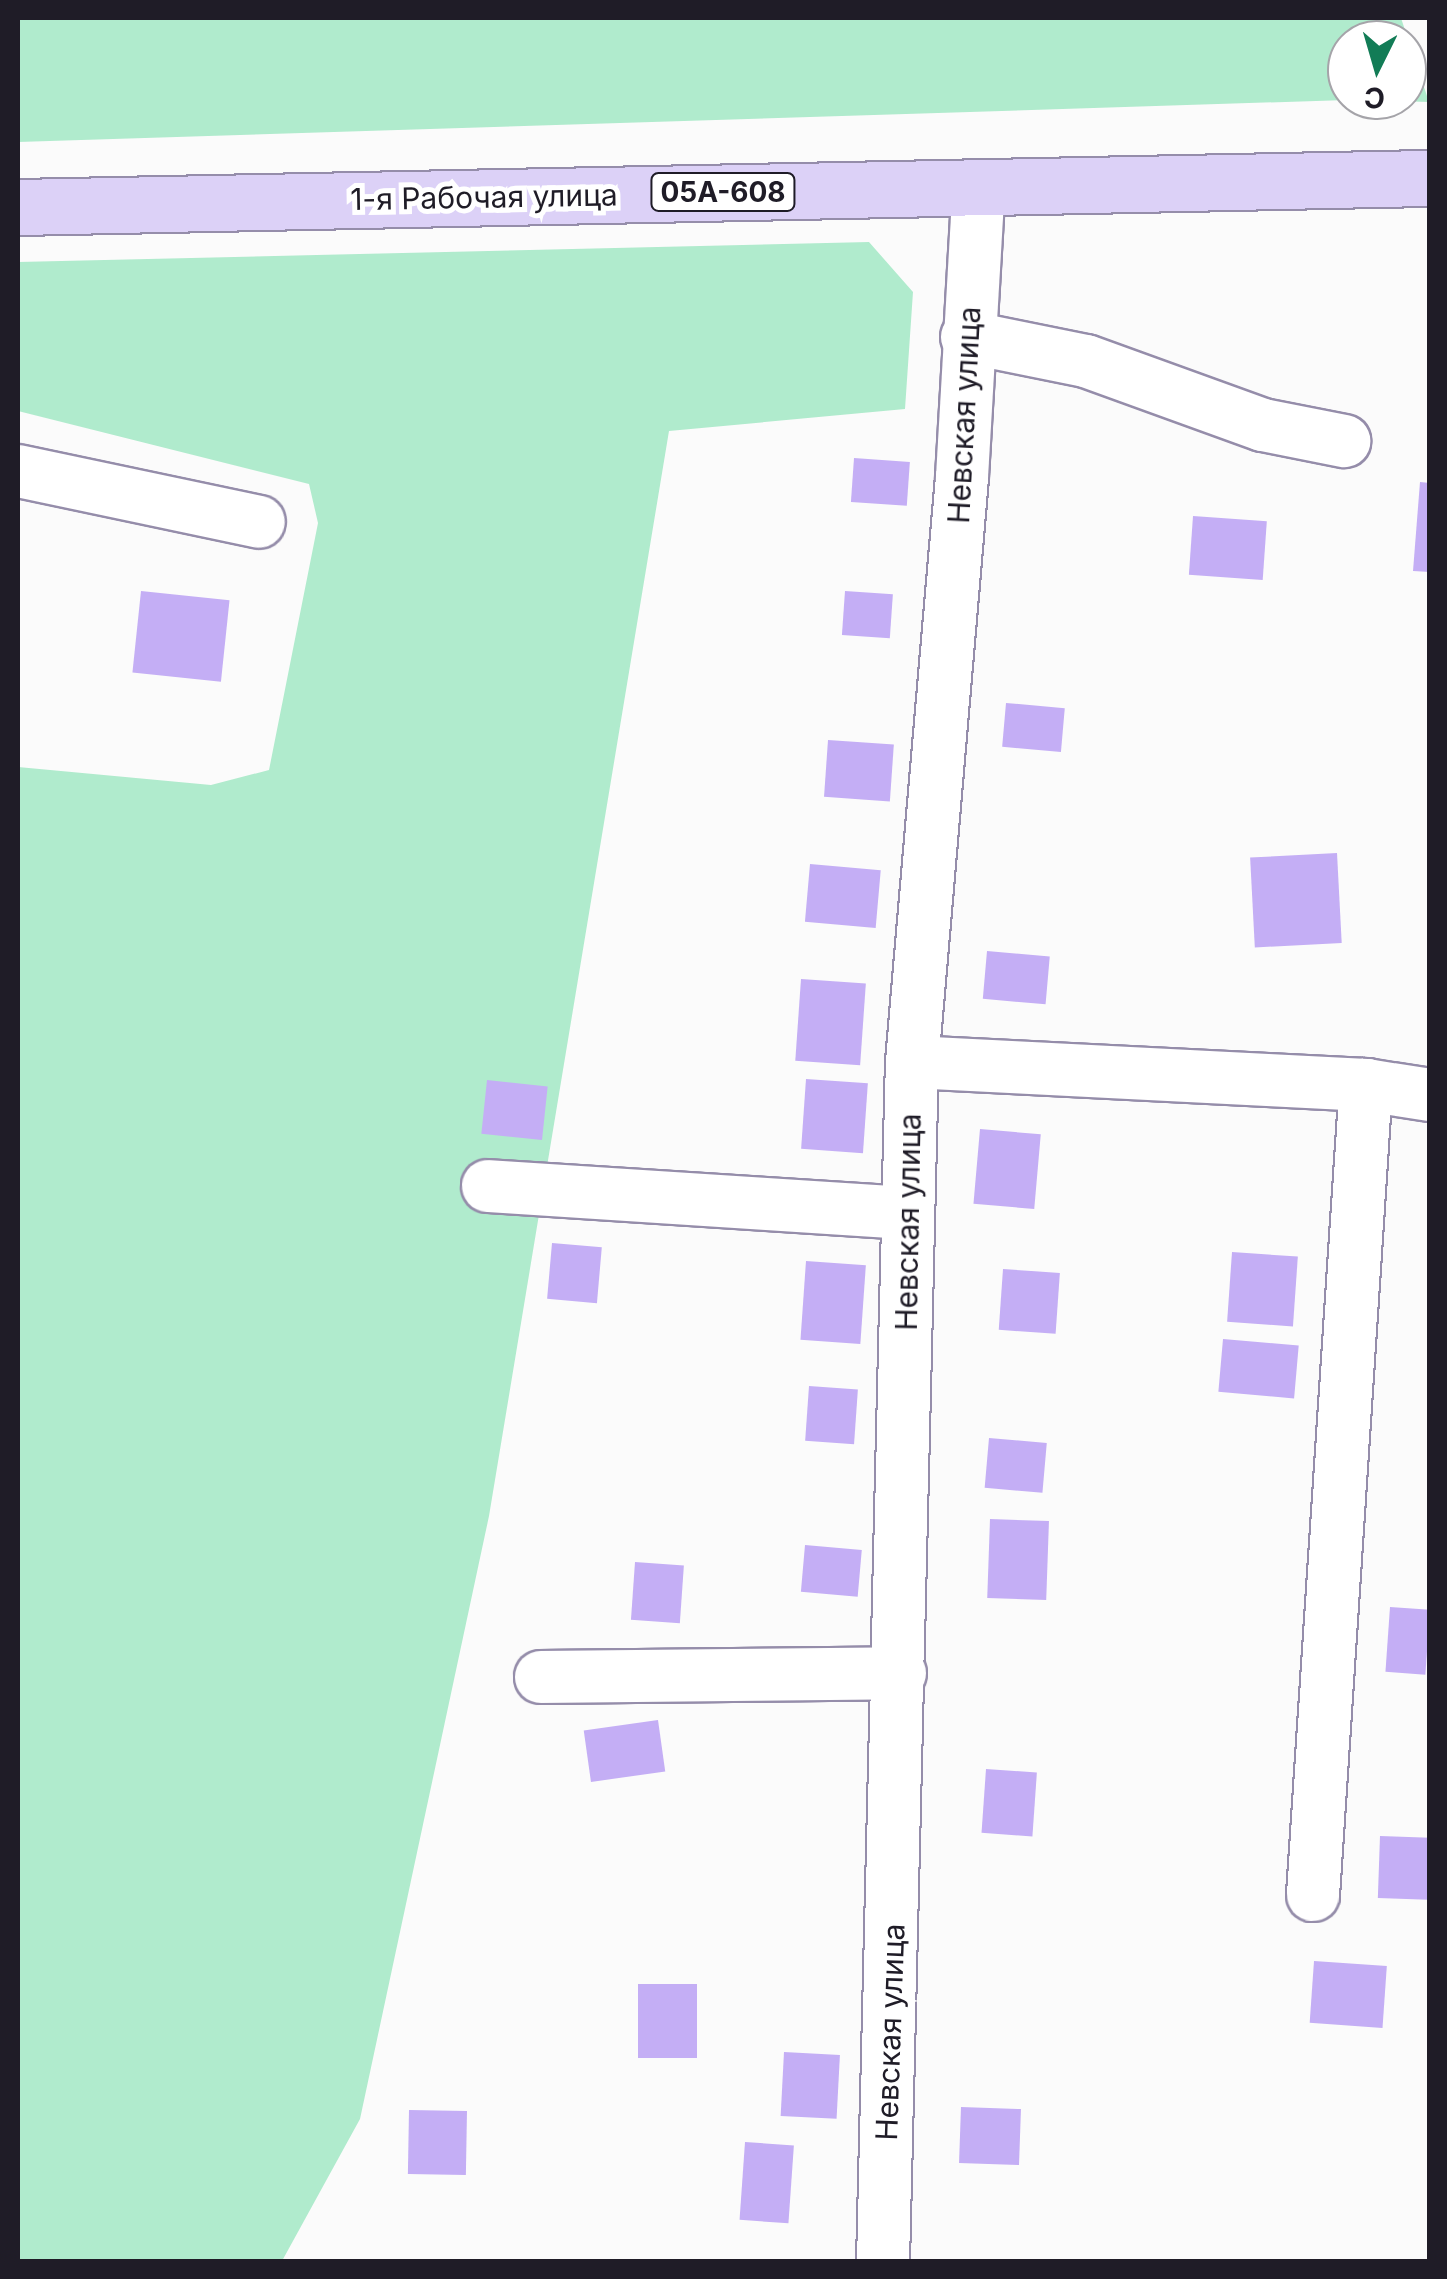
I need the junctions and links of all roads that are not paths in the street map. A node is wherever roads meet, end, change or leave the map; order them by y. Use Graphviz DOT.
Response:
graph roads {
  1 [pos="1430,178"];
  2 [pos="979,186"];
  3 [pos="18,207"];
  4 [pos="967,337"];
  5 [pos="1344,441"];
  6 [pos="18,471"];
  7 [pos="259,522"];
  8 [pos="912,1062"];
  9 [pos="1366,1085"];
  10 [pos="1430,1095"];
  11 [pos="488,1186"];
  12 [pos="907,1212"];
  13 [pos="900,1673"];
  14 [pos="541,1677"];
  15 [pos="1313,1895"];
  16 [pos="883,2262"];
  1 -- 2 [label="main road, 1-я Рабочая улица / 05А-608"];
  2 -- 3 [label="main road, 1-я Рабочая улица / 05А-608"];
  2 -- 4 [label="lane, Невская улица"];
  4 -- 5 [label="lane"];
  4 -- 8 [label="lane, Невская улица"];
  6 -- 7 [label="lane"];
  8 -- 9 [label="lane"];
  8 -- 12 [label="lane, Невская улица"];
  9 -- 10 [label="lane"];
  9 -- 15 [label="lane"];
  11 -- 12 [label="lane"];
  12 -- 13 [label="lane, Невская улица"];
  13 -- 14 [label="lane"];
  13 -- 16 [label="lane, Невская улица"];
}
